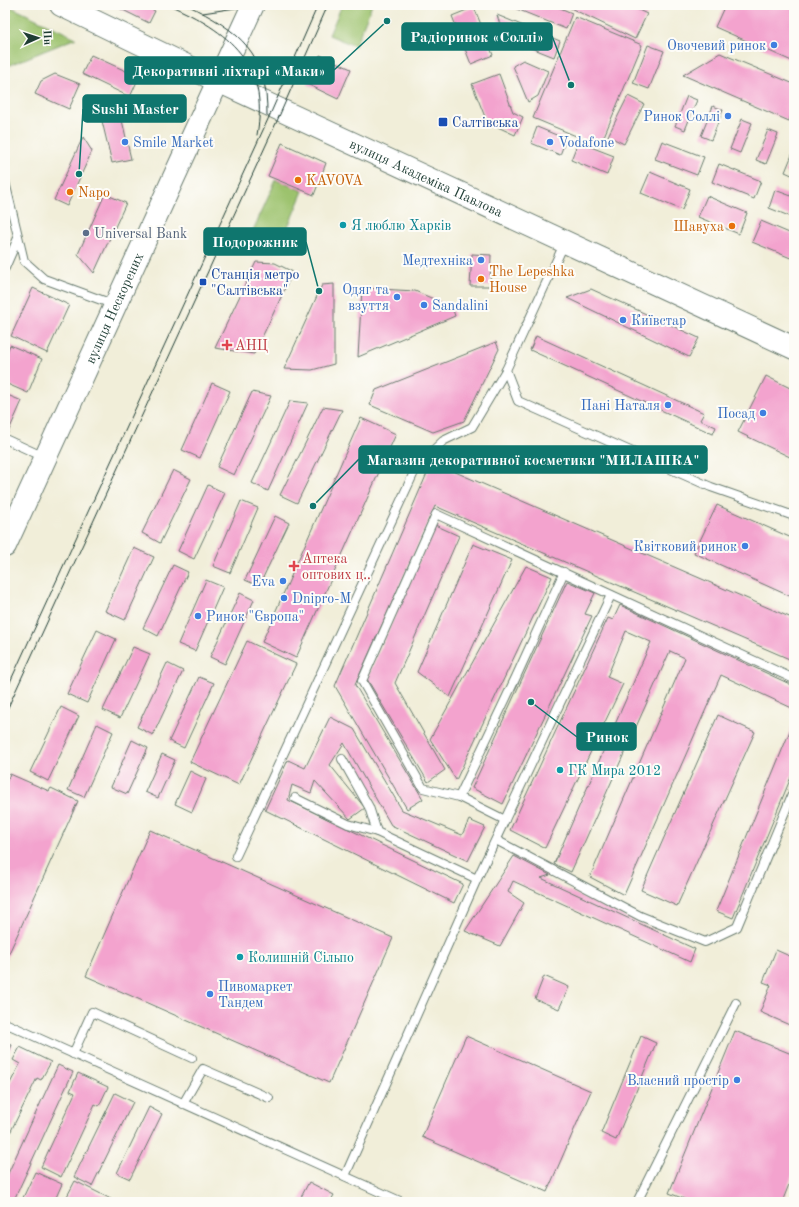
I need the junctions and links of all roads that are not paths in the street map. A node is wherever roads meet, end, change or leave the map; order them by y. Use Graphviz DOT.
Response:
graph roads {
  1 [pos="61,5"];
  2 [pos="253,5"];
  3 [pos="218,81"];
  4 [pos="5,182"];
  5 [pos="18,238"];
  6 [pos="565,242"];
  7 [pos="5,268"];
  8 [pos="115,306"];
  9 [pos="794,348"];
  10 [pos="506,370"];
  11 [pos="5,439"];
  12 [pos="46,457"];
  13 [pos="794,516"];
  14 [pos="5,546"];
  15 [pos="564,572"];
  16 [pos="610,595"];
  17 [pos="794,679"];
  18 [pos="342,759"];
  19 [pos="794,790"];
  20 [pos="459,797"];
  21 [pos="295,798"];
  22 [pos="505,820"];
  23 [pos="377,832"];
  24 [pos="496,840"];
  25 [pos="236,856"];
  26 [pos="477,879"];
  27 [pos="736,1003"];
  28 [pos="5,1023"];
  29 [pos="72,1054"];
  30 [pos="192,1058"];
  31 [pos="269,1098"];
  32 [pos="183,1104"];
  33 [pos="345,1176"];
  34 [pos="389,1199"];
  35 [pos="402,1202"];
  36 [pos="637,1202"];
  1 -- 3 [label="main road, вулиця Академіка Павлова"];
  2 -- 3 [label="main road, вулиця Нескорених"];
  3 -- 6 [label="main road, вулиця Академіка Павлова"];
  3 -- 8 [label="main road, вулиця Нескорених"];
  4 -- 5 [label="lane"];
  5 -- 7 [label="lane"];
  5 -- 8 [label="lane"];
  6 -- 9 [label="main road, вулиця Академіка Павлова"];
  6 -- 10 [label="lane"];
  8 -- 12 [label="main road, вулиця Нескорених"];
  10 -- 13 [label="lane"];
  10 -- 25 [label="lane"];
  11 -- 12 [label="lane"];
  12 -- 14 [label="main road, вулиця Нескорених"];
  15 -- 16 [label="lane"];
  15 -- 20 [label="lane"];
  15 -- 20 [label="lane"];
  16 -- 17 [label="lane"];
  16 -- 22 [label="lane"];
  18 -- 23 [label="lane"];
  19 -- 24 [label="lane"];
  20 -- 22 [label="lane"];
  21 -- 23 [label="lane"];
  22 -- 24 [label="lane"];
  23 -- 26 [label="lane"];
  24 -- 26 [label="lane"];
  26 -- 33 [label="lane"];
  27 -- 36 [label="lane"];
  28 -- 29 [label="lane"];
  29 -- 30 [label="lane"];
  29 -- 32 [label="lane"];
  31 -- 32 [label="lane"];
  32 -- 33 [label="lane"];
  33 -- 34 [label="lane"];
  34 -- 35 [label="lane"];
}
